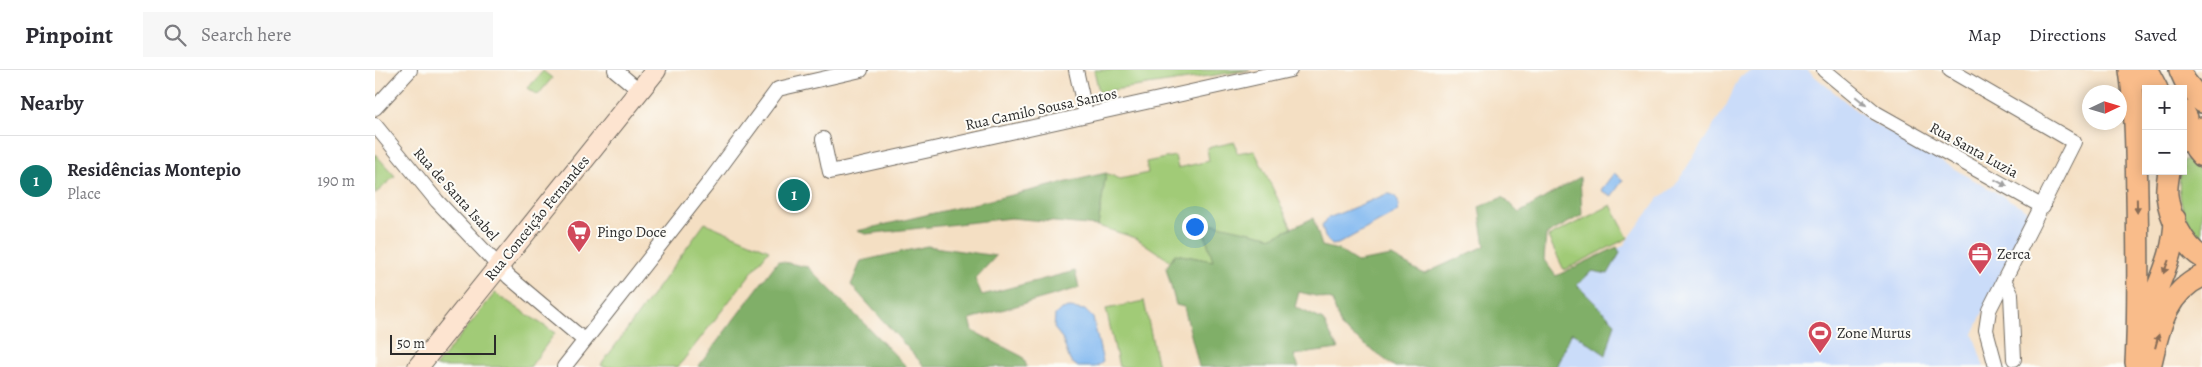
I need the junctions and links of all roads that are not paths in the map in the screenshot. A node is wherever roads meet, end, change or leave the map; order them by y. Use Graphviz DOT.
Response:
graph roads {
  1 [pos="410,70"];
  2 [pos="615,70"];
  3 [pos="656,70"];
  4 [pos="861,70"];
  5 [pos="1076,70"];
  6 [pos="1290,70"];
  7 [pos="1824,70"];
  8 [pos="1950,70"];
  9 [pos="2130,70"];
  10 [pos="2147,70"];
  11 [pos="2160,70"];
  12 [pos="2180,70"];
  13 [pos="1275,72"];
  14 [pos="2155,85"];
  15 [pos="2169,85"];
  16 [pos="640,91"];
  17 [pos="2142,96"];
  18 [pos="2202,102"];
  19 [pos="375,108"];
  20 [pos="1086,115"];
  21 [pos="2191,119"];
  22 [pos="375,125"];
  23 [pos="823,139"];
  24 [pos="2194,149"];
  25 [pos="2169,175"];
  26 [pos="2043,207"];
  27 [pos="2175,219"];
  28 [pos="2202,257"];
  29 [pos="499,265"];
  30 [pos="2202,276"];
  31 [pos="2004,280"];
  32 [pos="584,340"];
  33 [pos="2014,359"];
  34 [pos="2140,366"];
  35 [pos="418,367"];
  36 [pos="564,367"];
  37 [pos="1996,367"];
  1 -- 19 [label="street"];
  2 -- 16 [label="street"];
  3 -- 16 [label="main road, Rua Conceição Fernandes"];
  4 -- 32 [label="street"];
  5 -- 20 [label="street"];
  6 -- 13 [label="street, Rua Camilo Sousa Santos"];
  7 -- 26 [label="street, Rua Santa Luzia, one-way"];
  8 -- 26 [label="street"];
  9 -- 17 [label="main road"];
  9 -- 34 [label="main road, one-way"];
  10 -- 14 [label="main road"];
  11 -- 15 [label="main road"];
  12 -- 18 [label="main road"];
  13 -- 20 [label="street, Rua Camilo Sousa Santos"];
  16 -- 29 [label="main road, Rua Conceição Fernandes"];
  20 -- 23 [label="street, Rua Camilo Sousa Santos"];
  21 -- 24 [label="main road"];
  22 -- 29 [label="street, Rua de Santa Isabel"];
  25 -- 27 [label="main road"];
  26 -- 31 [label="street"];
  27 -- 28 [label="main road"];
  27 -- 34 [label="main road, one-way"];
  29 -- 32 [label="street, Rua de Santa Isabel"];
  29 -- 35 [label="main road, Rua Conceição Fernandes"];
  34 -- 30 [label="main road, one-way"];
  31 -- 33 [label="street"];
  31 -- 37 [label="street"];
  32 -- 36 [label="street"];
}
